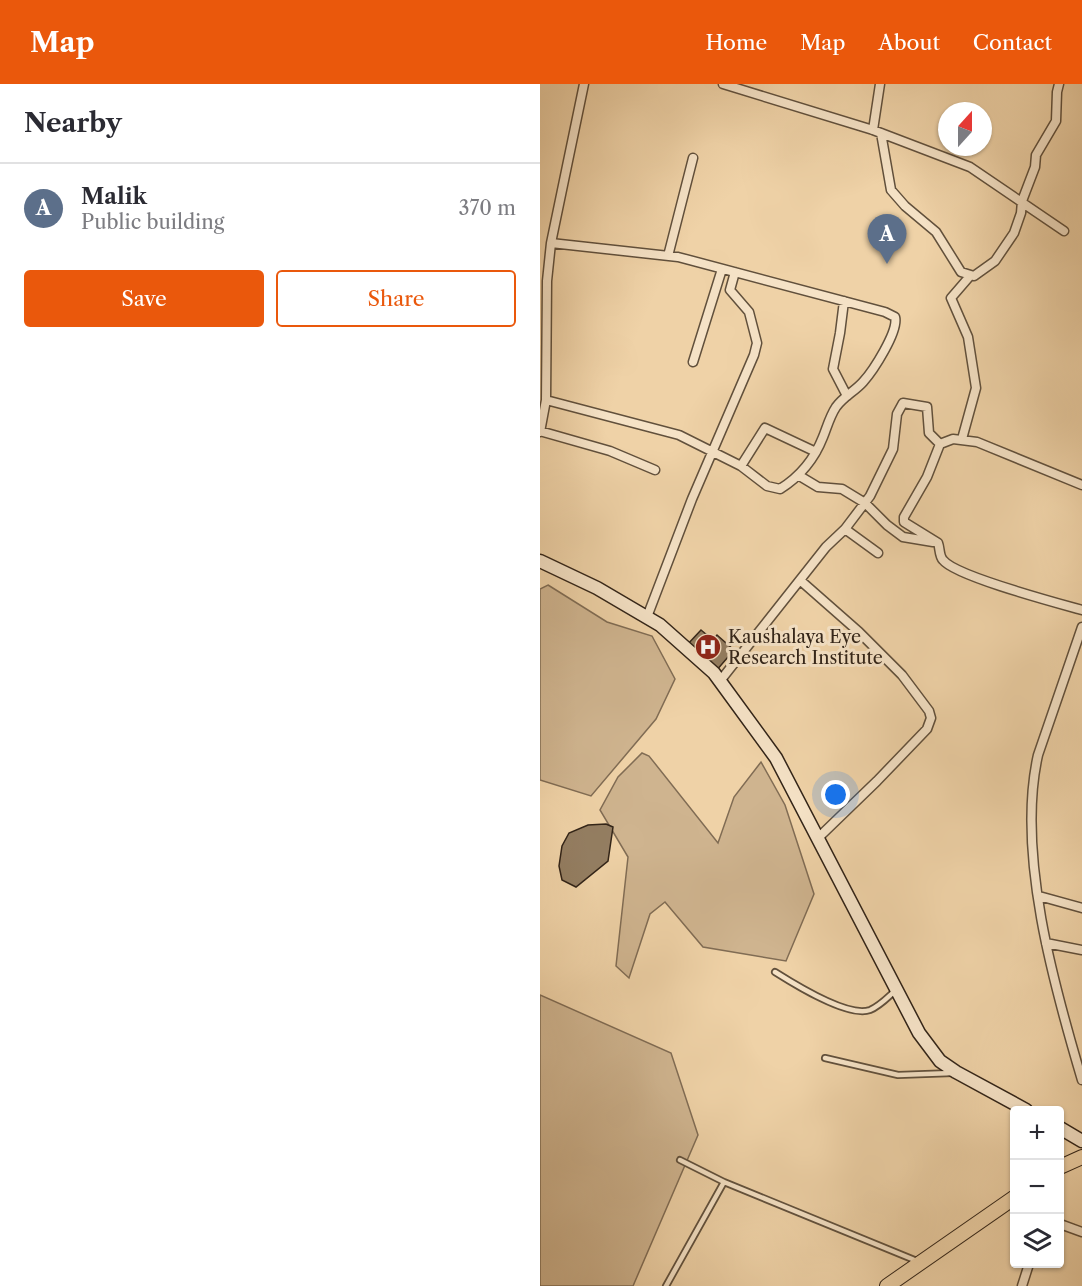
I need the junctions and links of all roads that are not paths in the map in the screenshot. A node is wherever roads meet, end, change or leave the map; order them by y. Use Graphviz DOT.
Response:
graph roads {
  1 [pos="584,84"];
  2 [pos="723,84"];
  3 [pos="880,84"];
  4 [pos="1059,84"];
  5 [pos="877,131"];
  6 [pos="693,158"];
  7 [pos="1022,201"];
  8 [pos="1065,231"];
  9 [pos="551,243"];
  10 [pos="668,256"];
  11 [pos="722,269"];
  12 [pos="735,272"];
  13 [pos="970,276"];
  14 [pos="844,302"];
  15 [pos="693,362"];
  16 [pos="847,396"];
  17 [pos="546,400"];
  18 [pos="540,431"];
  19 [pos="962,439"];
  20 [pos="940,444"];
  21 [pos="713,451"];
  22 [pos="816,452"];
  23 [pos="741,466"];
  24 [pos="655,470"];
  25 [pos="798,475"];
  26 [pos="1082,485"];
  27 [pos="865,503"];
  28 [pos="845,529"];
  29 [pos="938,543"];
  30 [pos="878,553"];
  31 [pos="540,561"];
  32 [pos="801,581"];
  33 [pos="1082,610"];
  34 [pos="647,617"];
  35 [pos="1082,627"];
  36 [pos="720,681"];
  37 [pos="817,839"];
  38 [pos="1039,896"];
  39 [pos="1082,908"];
  40 [pos="1046,943"];
  41 [pos="1082,950"];
  42 [pos="775,972"];
  43 [pos="896,990"];
  44 [pos="825,1058"];
  45 [pos="956,1072"];
  46 [pos="1082,1080"];
  47 [pos="1019,1106"];
  48 [pos="1064,1131"];
  49 [pos="1082,1141"];
  50 [pos="1082,1157"];
  51 [pos="680,1160"];
  52 [pos="1064,1166"];
  53 [pos="724,1182"];
  54 [pos="1010,1200"];
  55 [pos="1064,1226"];
  56 [pos="1082,1232"];
  57 [pos="921,1263"];
  58 [pos="1027,1268"];
  59 [pos="666,1286"];
  60 [pos="887,1286"];
  61 [pos="1022,1286"];
  1 -- 9 [label="street"];
  2 -- 5 [label="street"];
  3 -- 5 [label="street"];
  4 -- 7 [label="street"];
  5 -- 7 [label="street"];
  5 -- 13 [label="street"];
  6 -- 10 [label="street"];
  7 -- 8 [label="street"];
  7 -- 13 [label="street"];
  9 -- 10 [label="street"];
  9 -- 17 [label="street"];
  10 -- 11 [label="street"];
  11 -- 12 [label="street"];
  11 -- 15 [label="street"];
  12 -- 14 [label="street"];
  12 -- 21 [label="street"];
  13 -- 19 [label="street"];
  14 -- 16 [label="street"];
  14 -- 16 [label="street"];
  16 -- 22 [label="street"];
  17 -- 18 [label="street"];
  17 -- 21 [label="street"];
  18 -- 24 [label="street"];
  19 -- 20 [label="street"];
  19 -- 26 [label="street"];
  20 -- 27 [label="street"];
  20 -- 29 [label="street"];
  21 -- 23 [label="street"];
  21 -- 34 [label="street"];
  22 -- 23 [label="street"];
  22 -- 25 [label="street"];
  23 -- 25 [label="street"];
  25 -- 27 [label="street"];
  27 -- 28 [label="street"];
  27 -- 29 [label="street"];
  28 -- 30 [label="street"];
  28 -- 32 [label="street"];
  29 -- 33 [label="street"];
  31 -- 34 [label="main road"];
  32 -- 36 [label="street"];
  32 -- 37 [label="street"];
  34 -- 36 [label="main road"];
  35 -- 38 [label="street"];
  36 -- 37 [label="main road"];
  37 -- 43 [label="main road"];
  38 -- 39 [label="street"];
  38 -- 40 [label="street"];
  40 -- 41 [label="street"];
  40 -- 46 [label="street"];
  42 -- 43 [label="lane"];
  43 -- 45 [label="main road"];
  44 -- 45 [label="lane"];
  45 -- 47 [label="main road"];
  48 -- 49 [label="main road"];
  50 -- 52 [label="main road"];
  51 -- 53 [label="lane"];
  53 -- 57 [label="lane"];
  53 -- 59 [label="lane"];
  54 -- 57 [label="main road"];
  55 -- 56 [label="street"];
  57 -- 60 [label="main road"];
  58 -- 61 [label="street"];
}
